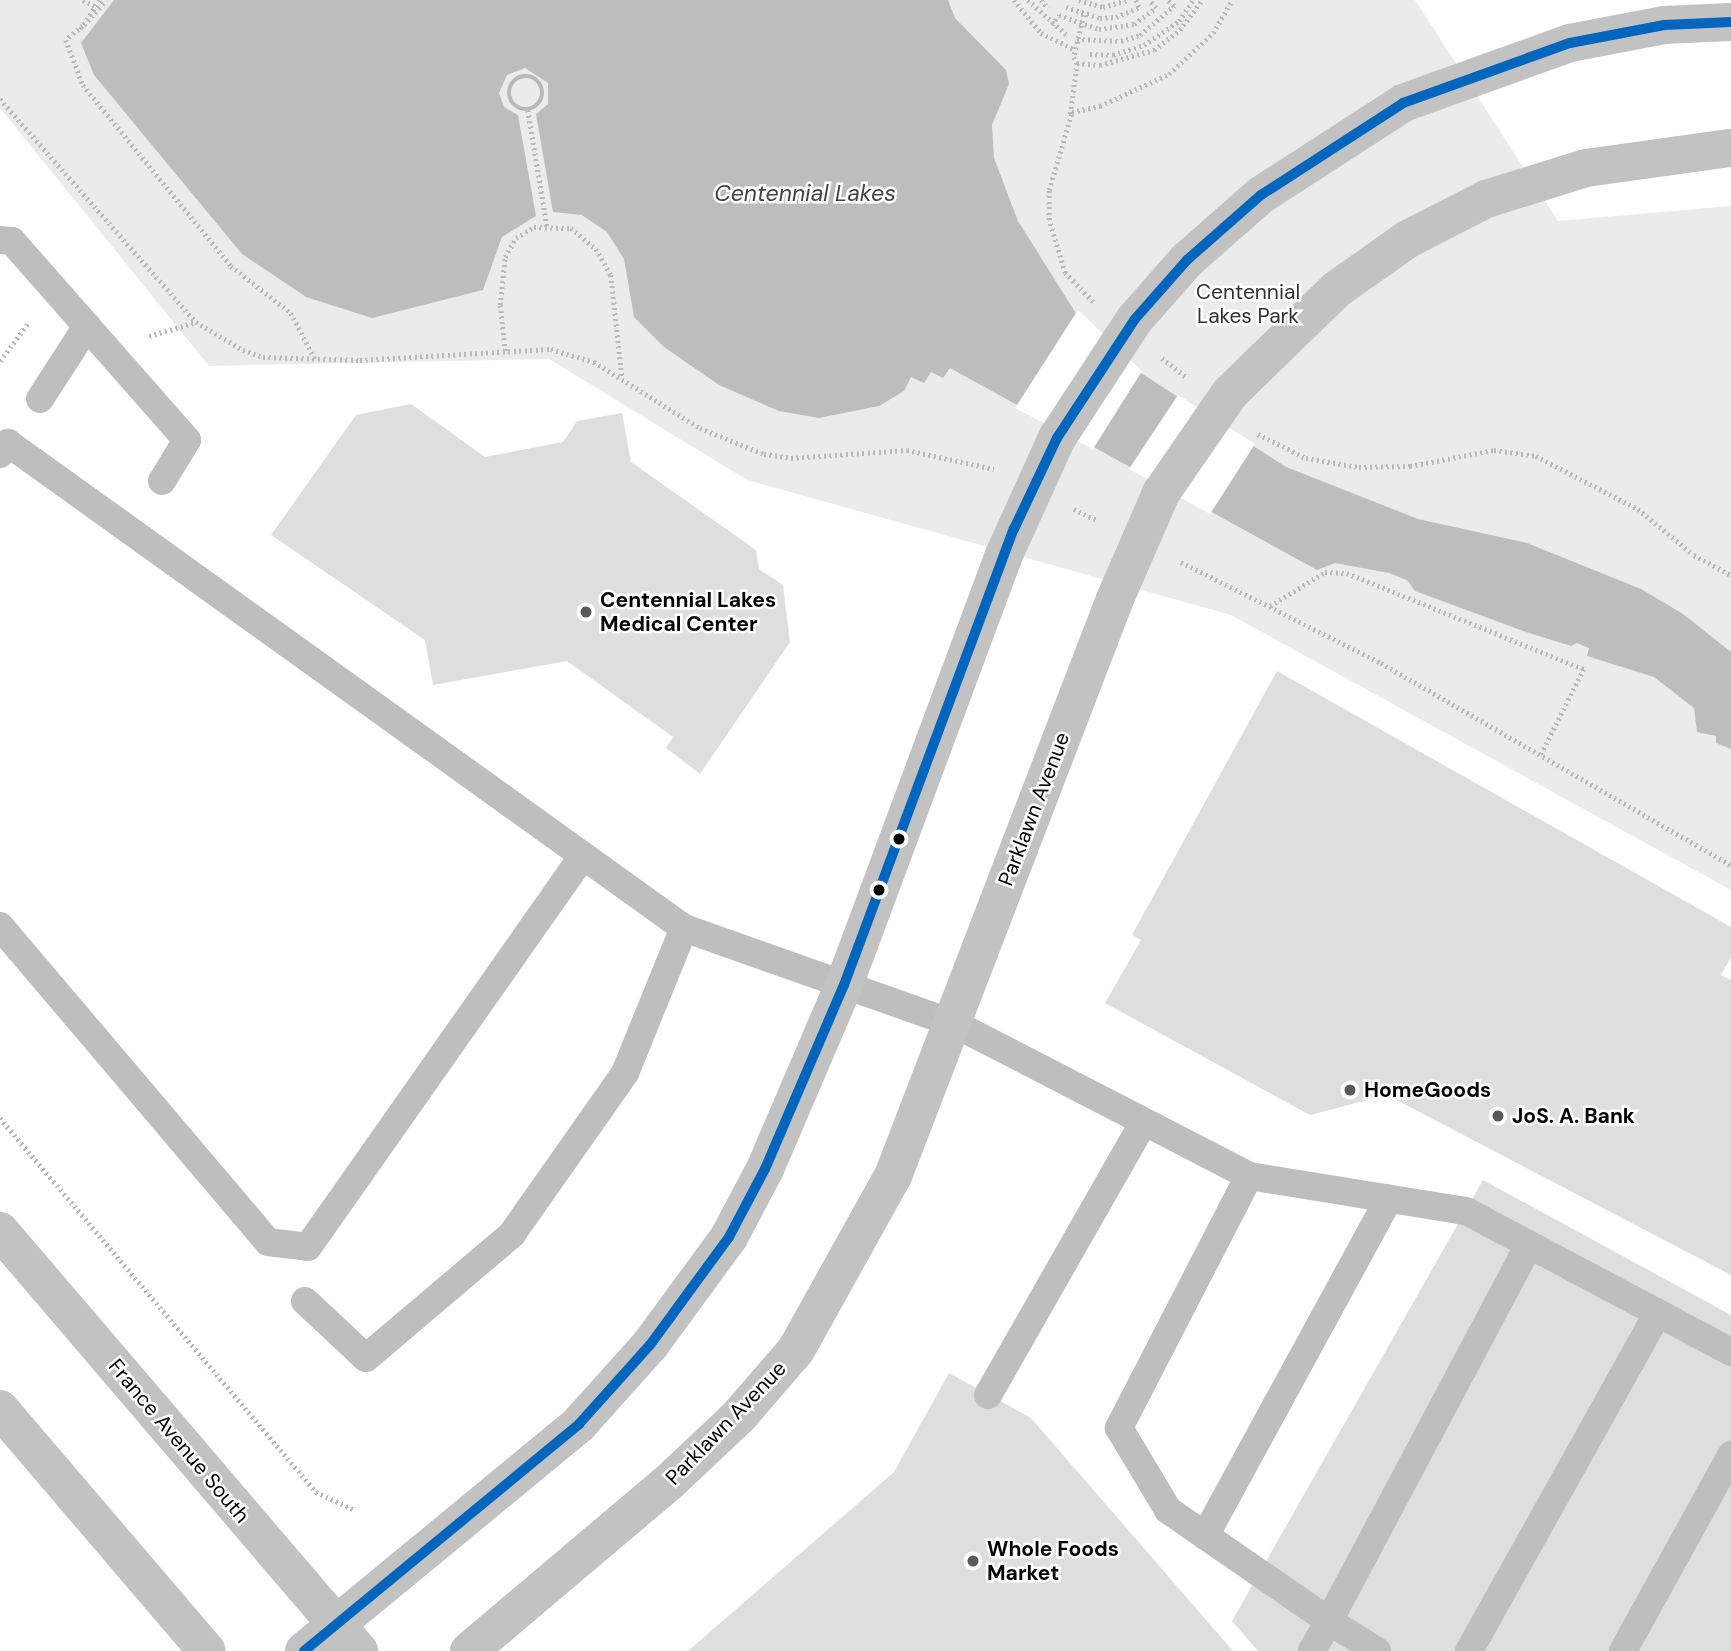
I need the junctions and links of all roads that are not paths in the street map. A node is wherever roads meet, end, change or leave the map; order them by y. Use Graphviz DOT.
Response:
graph roads {
  1 [pos="1731,22"];
  2 [pos="1731,148"];
  3 [pos="0,240"];
  4 [pos="87,326"];
  5 [pos="40,399"];
  6 [pos="0,454"];
  7 [pos="162,481"];
  8 [pos="583,856"];
  9 [pos="0,926"];
  10 [pos="684,928"];
  11 [pos="845,985"];
  12 [pos="953,1023"];
  13 [pos="1144,1122"];
  14 [pos="1249,1176"];
  15 [pos="1388,1199"];
  16 [pos="0,1231"];
  17 [pos="1529,1245"];
  18 [pos="306,1301"];
  19 [pos="1658,1313"];
  20 [pos="1731,1352"];
  21 [pos="988,1395"];
  22 [pos="0,1409"];
  23 [pos="1731,1455"];
  24 [pos="1205,1536"];
  25 [pos="1329,1621"];
  26 [pos="348,1638"];
  27 [pos="207,1651"];
  28 [pos="304,1651"];
  29 [pos="469,1651"];
  30 [pos="1312,1651"];
  31 [pos="1377,1651"];
  32 [pos="1469,1651"];
  33 [pos="1623,1651"];
  1 -- 11 [label="street, bridge"];
  2 -- 12 [label="street, Parklawn Avenue, bridge"];
  3 -- 4 [label="lane"];
  4 -- 5 [label="lane"];
  4 -- 7 [label="lane"];
  6 -- 8 [label="lane"];
  8 -- 9 [label="lane"];
  8 -- 10 [label="lane"];
  10 -- 11 [label="lane"];
  10 -- 18 [label="lane"];
  11 -- 12 [label="lane"];
  11 -- 26 [label="street"];
  12 -- 13 [label="lane"];
  12 -- 29 [label="street, Parklawn Avenue"];
  13 -- 14 [label="lane"];
  13 -- 21 [label="lane"];
  14 -- 15 [label="lane"];
  14 -- 24 [label="lane"];
  15 -- 17 [label="lane"];
  15 -- 24 [label="lane"];
  16 -- 26 [label="street, France Avenue South"];
  17 -- 19 [label="lane"];
  17 -- 25 [label="lane"];
  19 -- 20 [label="lane"];
  19 -- 32 [label="lane"];
  22 -- 27 [label="street"];
  23 -- 33 [label="lane"];
  24 -- 25 [label="lane"];
  25 -- 30 [label="lane"];
  25 -- 31 [label="lane"];
  26 -- 28 [label="street"];
}
